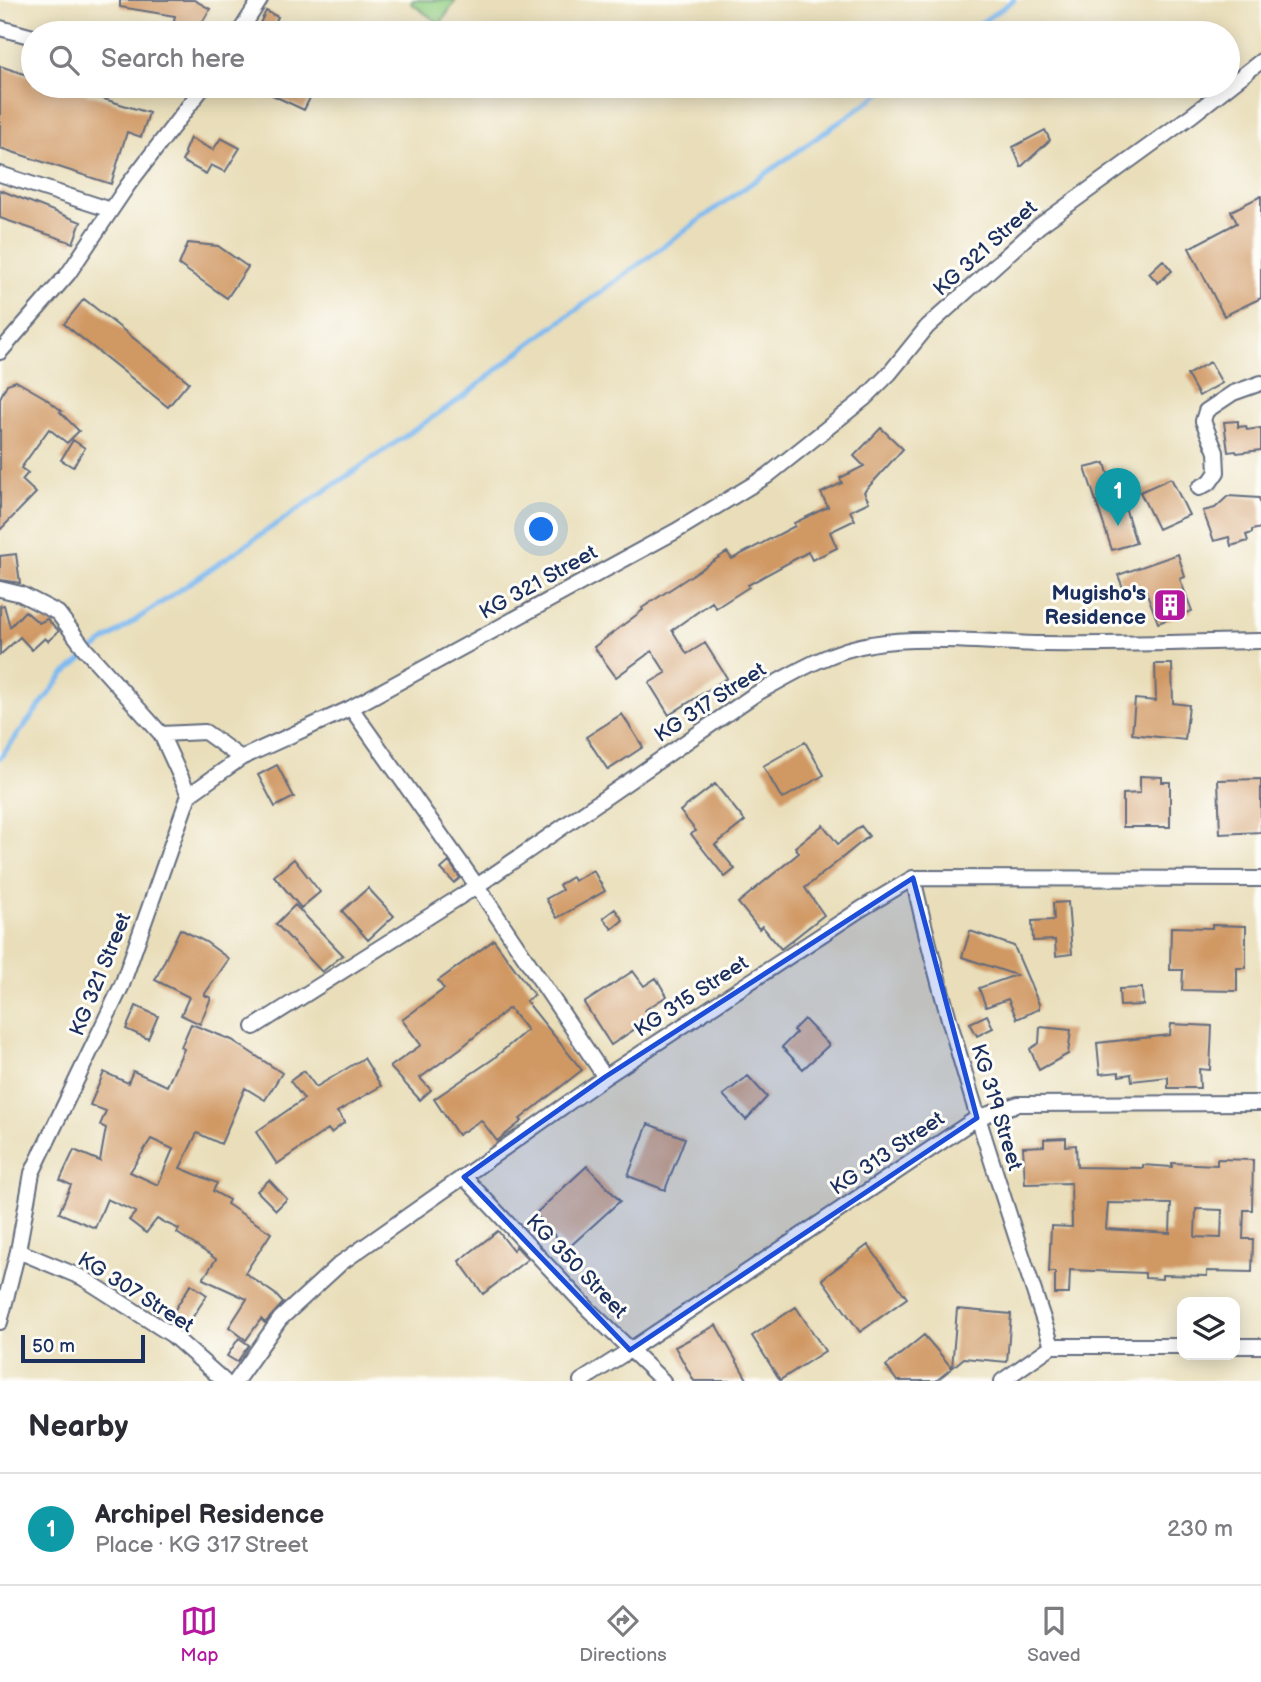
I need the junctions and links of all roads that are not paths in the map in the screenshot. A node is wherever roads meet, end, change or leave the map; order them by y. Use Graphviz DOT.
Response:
graph roads {
  1 [pos="260,0"];
  2 [pos="247,21"];
  3 [pos="0,28"];
  4 [pos="21,34"];
  5 [pos="1261,61"];
  6 [pos="1240,77"];
  7 [pos="195,98"];
  8 [pos="1214,98"];
  9 [pos="0,174"];
  10 [pos="111,210"];
  11 [pos="0,352"];
  12 [pos="1261,383"];
  13 [pos="1199,488"];
  14 [pos="0,589"];
  15 [pos="1261,641"];
  16 [pos="351,708"];
  17 [pos="161,734"];
  18 [pos="241,758"];
  19 [pos="189,795"];
  20 [pos="913,878"];
  21 [pos="1261,879"];
  22 [pos="477,886"];
  23 [pos="254,1027"];
  24 [pos="605,1077"];
  25 [pos="1261,1102"];
  26 [pos="977,1118"];
  27 [pos="464,1177"];
  28 [pos="18,1251"];
  29 [pos="0,1322"];
  30 [pos="1052,1346"];
  31 [pos="1177,1346"];
  32 [pos="1240,1346"];
  33 [pos="1261,1346"];
  34 [pos="630,1350"];
  35 [pos="224,1381"];
  36 [pos="236,1381"];
  37 [pos="581,1381"];
  38 [pos="663,1381"];
  39 [pos="1002,1381"];
  1 -- 2 [label="street"];
  3 -- 4 [label="street"];
  5 -- 6 [label="street, KG 321 Street"];
  7 -- 10 [label="street"];
  8 -- 16 [label="street, KG 321 Street"];
  9 -- 10 [label="street"];
  10 -- 11 [label="street"];
  12 -- 13 [label="street"];
  14 -- 17 [label="street"];
  15 -- 22 [label="street, KG 317 Street"];
  16 -- 18 [label="street, KG 321 Street"];
  16 -- 22 [label="street"];
  17 -- 18 [label="street"];
  17 -- 19 [label="street"];
  18 -- 19 [label="street, KG 321 Street"];
  19 -- 28 [label="street, KG 321 Street"];
  20 -- 21 [label="street"];
  20 -- 24 [label="street, KG 315 Street"];
  20 -- 26 [label="street, KG 319 Street"];
  22 -- 23 [label="street, KG 317 Street"];
  22 -- 24 [label="street"];
  24 -- 27 [label="street, KG 315 Street"];
  25 -- 26 [label="street, KG 313 Street"];
  26 -- 30 [label="street, KG 319 Street"];
  26 -- 34 [label="street, KG 313 Street"];
  27 -- 34 [label="street, KG 350 Street"];
  27 -- 36 [label="street, KG 315 Street"];
  28 -- 29 [label="street, KG 321 Street"];
  28 -- 35 [label="street, KG 307 Street"];
  30 -- 31 [label="street"];
  30 -- 39 [label="street"];
  32 -- 33 [label="street"];
  34 -- 37 [label="street, KG 313 Street"];
  34 -- 38 [label="street, KG 350 Street"];
}
